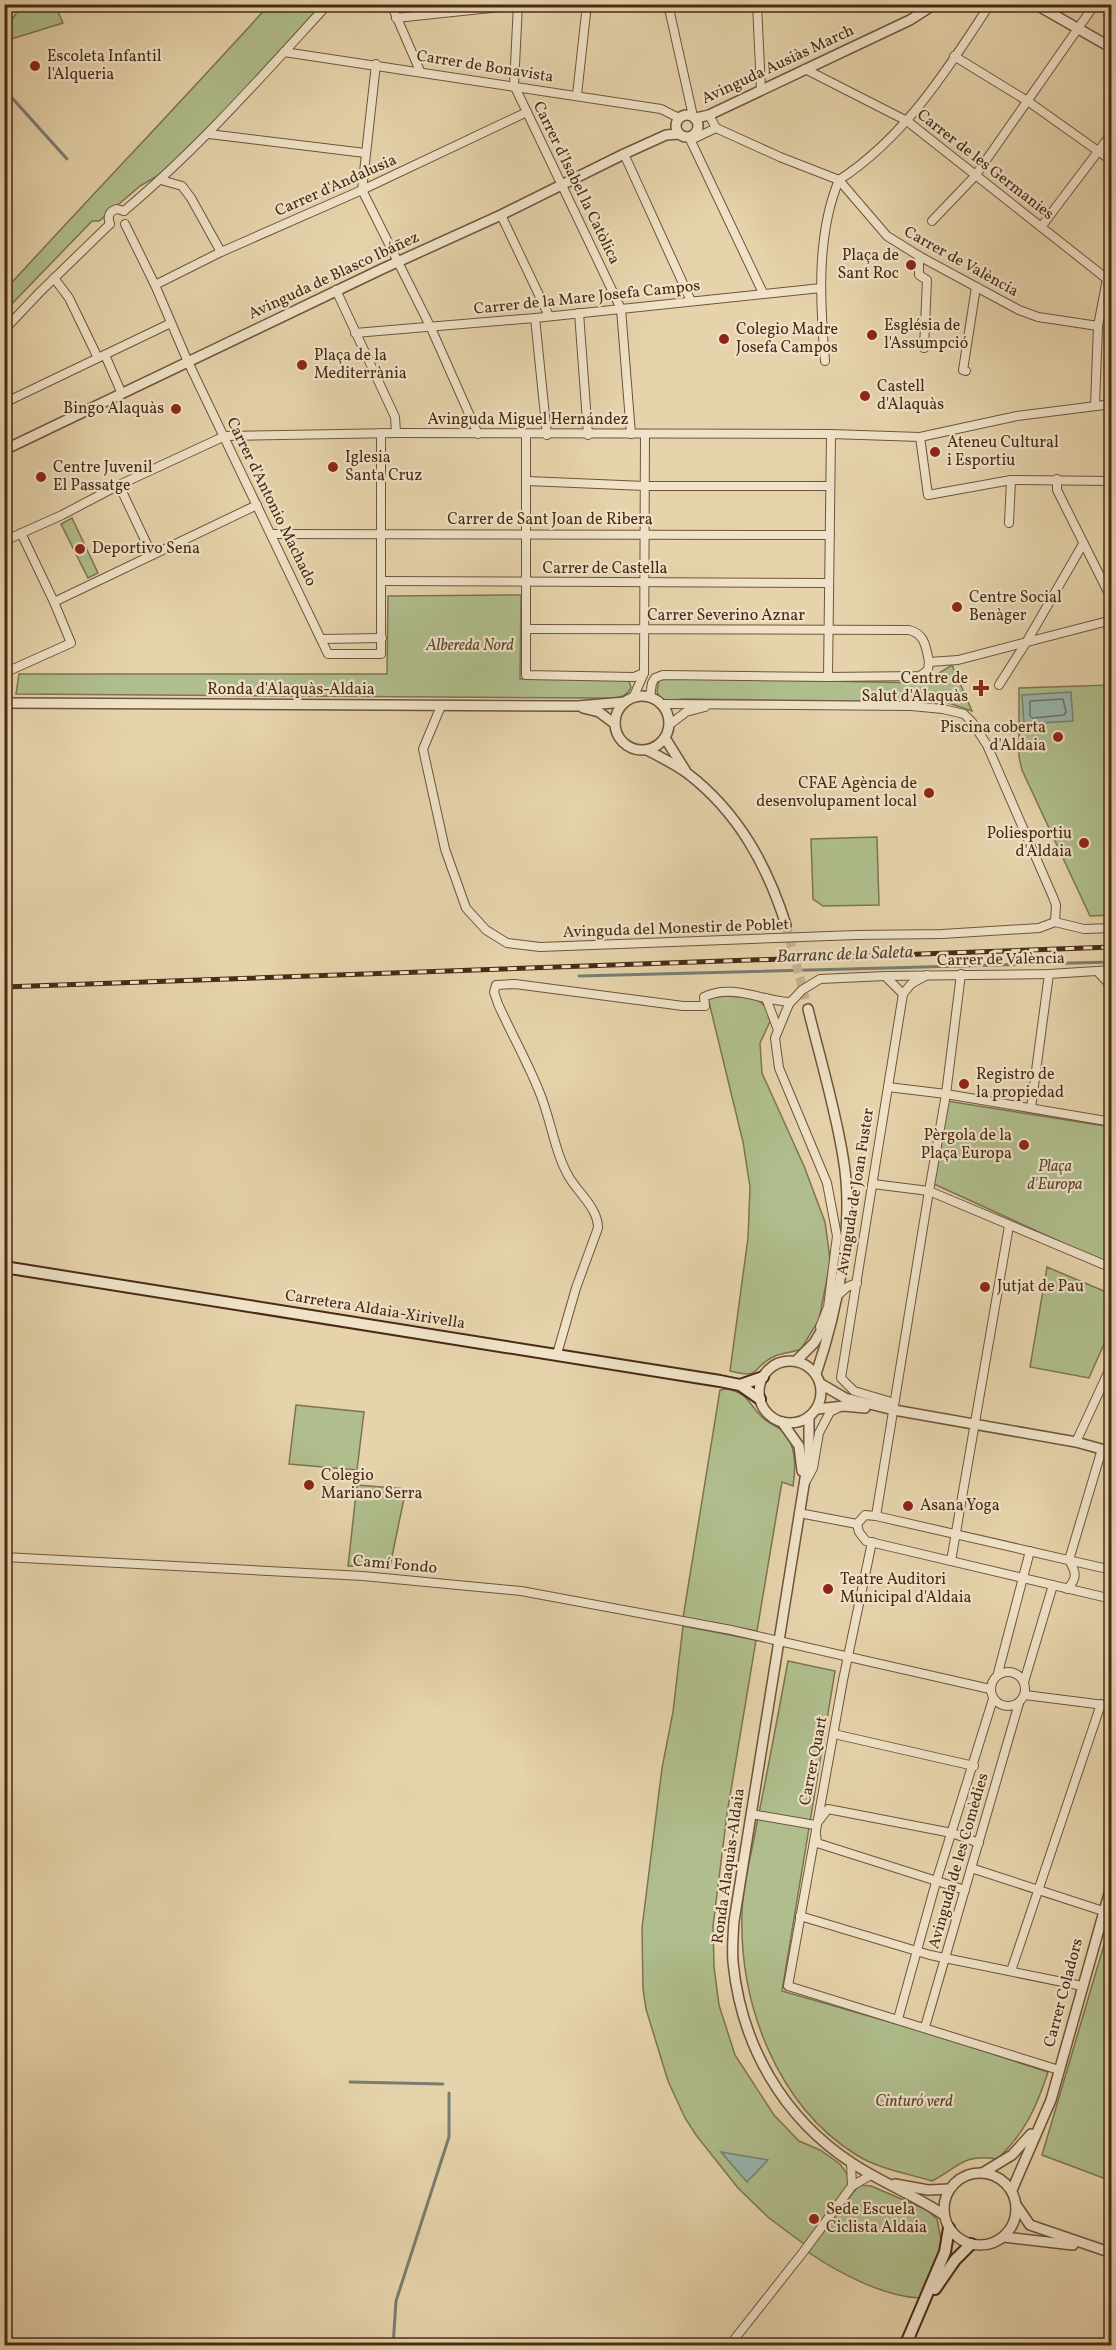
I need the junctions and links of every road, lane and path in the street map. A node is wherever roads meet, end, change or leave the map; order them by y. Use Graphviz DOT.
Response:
graph roads {
  1 [pos="328,4"];
  2 [pos="391,4"];
  3 [pos="587,4"];
  4 [pos="668,4"];
  5 [pos="757,4"];
  6 [pos="935,4"];
  7 [pos="990,4"];
  8 [pos="1035,4"];
  9 [pos="1095,4"];
  10 [pos="518,5"];
  11 [pos="396,18"];
  12 [pos="1079,29"];
  13 [pos="1112,48"];
  14 [pos="284,52"];
  15 [pos="954,56"];
  16 [pos="376,64"];
  17 [pos="805,69"];
  18 [pos="420,71"];
  19 [pos="514,85"];
  20 [pos="761,90"];
  21 [pos="577,95"];
  22 [pos="1029,102"];
  23 [pos="527,112"];
  24 [pos="709,115"];
  25 [pos="695,117"];
  26 [pos="679,118"];
  27 [pos="907,121"];
  28 [pos="716,128"];
  29 [pos="1112,133"];
  30 [pos="209,134"];
  31 [pos="679,134"];
  32 [pos="690,139"];
  33 [pos="1098,152"];
  34 [pos="365,153"];
  35 [pos="624,154"];
  36 [pos="1112,161"];
  37 [pos="975,176"];
  38 [pos="160,180"];
  39 [pos="839,180"];
  40 [pos="562,186"];
  41 [pos="362,190"];
  42 [pos="124,211"];
  43 [pos="501,215"];
  44 [pos="932,221"];
  45 [pos="110,224"];
  46 [pos="125,224"];
  47 [pos="1041,227"];
  48 [pos="221,252"];
  49 [pos="919,256"];
  50 [pos="398,262"];
  51 [pos="1109,276"];
  52 [pos="54,278"];
  53 [pos="155,285"];
  54 [pos="976,287"];
  55 [pos="821,288"];
  56 [pos="336,290"];
  57 [pos="763,293"];
  58 [pos="691,300"];
  59 [pos="621,309"];
  60 [pos="579,313"];
  61 [pos="549,316"];
  62 [pos="535,318"];
  63 [pos="171,324"];
  64 [pos="1098,326"];
  65 [pos="431,328"];
  66 [pos="4,330"];
  67 [pos="355,333"];
  68 [pos="924,348"];
  69 [pos="101,356"];
  70 [pos="825,361"];
  71 [pos="188,362"];
  72 [pos="966,371"];
  73 [pos="122,394"];
  74 [pos="4,403"];
  75 [pos="1112,404"];
  76 [pos="1095,405"];
  77 [pos="396,433"];
  78 [pos="381,434"];
  79 [pos="478,434"];
  80 [pos="631,434"];
  81 [pos="831,434"];
  82 [pos="526,435"];
  83 [pos="547,435"];
  84 [pos="588,435"];
  85 [pos="645,435"];
  86 [pos="225,436"];
  87 [pos="920,437"];
  88 [pos="5,448"];
  89 [pos="1058,479"];
  90 [pos="1011,480"];
  91 [pos="527,481"];
  92 [pos="1112,481"];
  93 [pos="119,485"];
  94 [pos="645,486"];
  95 [pos="830,486"];
  96 [pos="257,505"];
  97 [pos="1009,523"];
  98 [pos="21,533"];
  99 [pos="381,533"];
  100 [pos="527,533"];
  101 [pos="271,534"];
  102 [pos="645,534"];
  103 [pos="830,535"];
  104 [pos="4,541"];
  105 [pos="1083,544"];
  106 [pos="152,555"];
  107 [pos="382,581"];
  108 [pos="644,582"];
  109 [pos="526,583"];
  110 [pos="829,583"];
  111 [pos="1112,600"];
  112 [pos="54,602"];
  113 [pos="1112,620"];
  114 [pos="526,629"];
  115 [pos="828,629"];
  116 [pos="644,630"];
  117 [pos="322,639"];
  118 [pos="382,639"];
  119 [pos="1027,641"];
  120 [pos="929,662"];
  121 [pos="644,673"];
  122 [pos="4,674"];
  123 [pos="828,677"];
  124 [pos="999,685"];
  125 [pos="650,697"];
  126 [pos="629,700"];
  127 [pos="4,703"];
  128 [pos="661,704"];
  129 [pos="716,705"];
  130 [pos="441,706"];
  131 [pos="578,706"];
  132 [pos="615,724"];
  133 [pos="669,725"];
  134 [pos="665,738"];
  135 [pos="647,750"];
  136 [pos="686,772"];
  137 [pos="1055,922"];
  138 [pos="786,925"];
  139 [pos="1112,928"];
  140 [pos="1097,970"];
  141 [pos="1112,970"];
  142 [pos="961,974"];
  143 [pos="1049,974"];
  144 [pos="929,975"];
  145 [pos="885,976"];
  146 [pos="1112,987"];
  147 [pos="903,994"];
  148 [pos="766,998"];
  149 [pos="790,1002"];
  150 [pos="808,1009"];
  151 [pos="778,1030"];
  152 [pos="888,1087"];
  153 [pos="946,1094"];
  154 [pos="1031,1108"];
  155 [pos="1112,1122"];
  156 [pos="873,1184"];
  157 [pos="929,1191"];
  158 [pos="1009,1226"];
  159 [pos="4,1266"];
  160 [pos="1112,1268"];
  161 [pos="856,1283"];
  162 [pos="835,1298"];
  163 [pos="833,1310"];
  164 [pos="814,1343"];
  165 [pos="557,1354"];
  166 [pos="796,1361"];
  167 [pos="1112,1364"];
  168 [pos="816,1374"];
  169 [pos="763,1377"];
  170 [pos="820,1384"];
  171 [pos="740,1385"];
  172 [pos="760,1399"];
  173 [pos="844,1406"];
  174 [pos="817,1409"];
  175 [pos="894,1410"];
  176 [pos="809,1417"];
  177 [pos="782,1422"];
  178 [pos="975,1423"];
  179 [pos="1076,1442"];
  180 [pos="1107,1451"];
  181 [pos="804,1485"];
  182 [pos="799,1513"];
  183 [pos="876,1516"];
  184 [pos="857,1524"];
  185 [pos="956,1534"];
  186 [pos="872,1542"];
  187 [pos="1030,1551"];
  188 [pos="4,1557"];
  189 [pos="1069,1560"];
  190 [pos="951,1561"];
  191 [pos="1112,1570"];
  192 [pos="1024,1578"];
  193 [pos="1053,1585"];
  194 [pos="1067,1589"];
  195 [pos="1112,1599"];
  196 [pos="778,1641"];
  197 [pos="848,1657"];
  198 [pos="998,1673"];
  199 [pos="1024,1682"];
  200 [pos="990,1689"];
  201 [pos="1025,1695"];
  202 [pos="993,1699"];
  203 [pos="1019,1703"];
  204 [pos="1101,1704"];
  205 [pos="1112,1706"];
  206 [pos="834,1734"];
  207 [pos="974,1766"];
  208 [pos="751,1814"];
  209 [pos="815,1825"];
  210 [pos="952,1833"];
  211 [pos="979,1843"];
  212 [pos="971,1869"];
  213 [pos="936,1882"];
  214 [pos="1112,1883"];
  215 [pos="965,1890"];
  216 [pos="1037,1890"];
  217 [pos="1103,1911"];
  218 [pos="800,1917"];
  219 [pos="917,1952"];
  220 [pos="945,1957"];
  221 [pos="1011,1971"];
  222 [pos="1082,1986"];
  223 [pos="898,2019"];
  224 [pos="925,2027"];
  225 [pos="1059,2070"];
  226 [pos="1039,2125"];
  227 [pos="851,2163"];
  228 [pos="984,2172"];
  229 [pos="871,2175"];
  230 [pos="884,2182"];
  231 [pos="852,2186"];
  232 [pos="949,2189"];
  233 [pos="1012,2190"];
  234 [pos="1017,2206"];
  235 [pos="944,2214"];
  236 [pos="949,2228"];
  237 [pos="1004,2237"];
  238 [pos="971,2244"];
  239 [pos="1090,2247"];
  240 [pos="1112,2253"];
  241 [pos="729,2346"];
  242 [pos="906,2346"];
  1 -- 14 [label="street"];
  2 -- 11 [label="street"];
  3 -- 21 [label="street"];
  4 -- 25 [label="street"];
  5 -- 20 [label="street"];
  6 -- 17 [label="street, Avinguda Ausiàs March"];
  7 -- 15 [label="street"];
  8 -- 12 [label="street"];
  9 -- 12 [label="street"];
  10 -- 11 [label="street"];
  10 -- 19 [label="street"];
  11 -- 18 [label="street"];
  12 -- 13 [label="street"];
  12 -- 22 [label="street"];
  14 -- 16 [label="street, Carrer de Bonavista"];
  14 -- 30 [label="street"];
  15 -- 22 [label="street"];
  15 -- 27 [label="street"];
  16 -- 18 [label="street, Carrer de Bonavista"];
  16 -- 34 [label="street"];
  17 -- 20 [label="street, Avinguda Ausiàs March"];
  17 -- 27 [label="street, Carrer de les Germanies"];
  18 -- 19 [label="street, Carrer de Bonavista"];
  19 -- 21 [label="street, Carrer de Bonavista"];
  19 -- 23 [label="street, Carrer d'Isabel la Catòlica"];
  20 -- 24 [label="street, Avinguda Ausiàs March"];
  21 -- 26 [label="street, Carrer de Bonavista"];
  22 -- 33 [label="street"];
  22 -- 37 [label="street"];
  23 -- 40 [label="street, Carrer d'Isabel la Catòlica"];
  23 -- 41 [label="street, Carrer d'Andalusia"];
  24 -- 25 [label="street, Avinguda Ausiàs March"];
  24 -- 28 [label="street"];
  25 -- 26 [label="street"];
  25 -- 32 [label="street"];
  26 -- 31 [label="street"];
  27 -- 37 [label="street, Carrer de les Germanies"];
  27 -- 39 [label="street"];
  28 -- 32 [label="street, Avinguda Ausiàs March"];
  28 -- 39 [label="street, Carrer de València"];
  29 -- 33 [label="street"];
  30 -- 34 [label="street"];
  30 -- 38 [label="street"];
  31 -- 32 [label="street"];
  31 -- 35 [label="street, Avinguda de Blasco Ibáñez"];
  32 -- 57 [label="street"];
  33 -- 36 [label="street"];
  33 -- 47 [label="street"];
  34 -- 41 [label="street"];
  35 -- 40 [label="street, Avinguda de Blasco Ibáñez"];
  35 -- 58 [label="street"];
  37 -- 44 [label="street"];
  37 -- 47 [label="street, Carrer de les Germanies"];
  38 -- 42 [label="street"];
  38 -- 48 [label="street"];
  39 -- 49 [label="street, Carrer de València"];
  39 -- 55 [label="street"];
  40 -- 43 [label="street, Avinguda de Blasco Ibáñez"];
  40 -- 59 [label="street, Carrer d'Isabel la Catòlica"];
  41 -- 48 [label="street, Carrer d'Andalusia"];
  41 -- 50 [label="street"];
  42 -- 45 [label="street"];
  42 -- 46 [label="street"];
  43 -- 50 [label="street, Avinguda de Blasco Ibáñez"];
  43 -- 61 [label="street"];
  45 -- 46 [label="street"];
  45 -- 52 [label="street"];
  46 -- 53 [label="street, Carrer d'Antonio Machado"];
  47 -- 51 [label="street, Carrer de les Germanies"];
  48 -- 53 [label="street, Carrer d'Andalusia"];
  49 -- 54 [label="street, Carrer de València"];
  49 -- 68 [label="street"];
  50 -- 56 [label="street, Avinguda de Blasco Ibáñez"];
  50 -- 65 [label="street"];
  51 -- 64 [label="street"];
  52 -- 66 [label="street"];
  52 -- 69 [label="street"];
  53 -- 63 [label="street, Carrer d'Antonio Machado"];
  54 -- 64 [label="street, Carrer de València"];
  54 -- 72 [label="street"];
  55 -- 57 [label="street, Carrer de la Mare Josefa Campos"];
  55 -- 70 [label="street"];
  56 -- 67 [label="street"];
  56 -- 71 [label="street, Avinguda de Blasco Ibáñez"];
  57 -- 58 [label="street, Carrer de la Mare Josefa Campos"];
  58 -- 59 [label="street, Carrer de la Mare Josefa Campos"];
  59 -- 60 [label="street, Carrer de la Mare Josefa Campos"];
  59 -- 80 [label="street, Carrer d'Isabel la Catòlica"];
  60 -- 61 [label="street, Carrer de la Mare Josefa Campos"];
  60 -- 84 [label="street"];
  61 -- 62 [label="street, Carrer de la Mare Josefa Campos"];
  62 -- 65 [label="street, Carrer de la Mare Josefa Campos"];
  62 -- 83 [label="street"];
  63 -- 69 [label="street"];
  63 -- 71 [label="street, Carrer d'Antonio Machado"];
  64 -- 76 [label="street"];
  65 -- 67 [label="street, Carrer de la Mare Josefa Campos"];
  65 -- 79 [label="street"];
  67 -- 77 [label="street"];
  69 -- 73 [label="street"];
  69 -- 74 [label="street"];
  71 -- 73 [label="street, Avinguda de Blasco Ibáñez"];
  71 -- 86 [label="street, Carrer d'Antonio Machado"];
  73 -- 88 [label="street, Avinguda de Blasco Ibáñez"];
  75 -- 76 [label="street, Avinguda Miguel Hernández"];
  76 -- 87 [label="street, Avinguda Miguel Hernández"];
  77 -- 78 [label="street, Avinguda Miguel Hernández"];
  77 -- 79 [label="street, Avinguda Miguel Hernández"];
  78 -- 86 [label="street, Avinguda Miguel Hernández"];
  78 -- 99 [label="street"];
  79 -- 82 [label="street, Avinguda Miguel Hernández"];
  80 -- 84 [label="street, Avinguda Miguel Hernández"];
  80 -- 85 [label="street, Avinguda Miguel Hernández"];
  81 -- 85 [label="street, Avinguda Miguel Hernández"];
  81 -- 87 [label="street, Avinguda Miguel Hernández"];
  81 -- 95 [label="street"];
  82 -- 83 [label="street, Avinguda Miguel Hernández"];
  82 -- 91 [label="street"];
  83 -- 84 [label="street, Avinguda Miguel Hernández"];
  85 -- 94 [label="street"];
  86 -- 93 [label="street"];
  86 -- 96 [label="street, Carrer d'Antonio Machado"];
  87 -- 90 [label="street"];
  89 -- 90 [label="street"];
  89 -- 92 [label="street"];
  89 -- 105 [label="street"];
  90 -- 97 [label="street"];
  91 -- 94 [label="street"];
  91 -- 100 [label="street"];
  93 -- 98 [label="street"];
  93 -- 106 [label="street"];
  94 -- 95 [label="street"];
  94 -- 102 [label="street"];
  95 -- 103 [label="street"];
  96 -- 101 [label="street, Carrer d'Antonio Machado"];
  96 -- 106 [label="street"];
  98 -- 104 [label="street"];
  98 -- 112 [label="street"];
  99 -- 100 [label="street, Carrer de Sant Joan de Ribera"];
  99 -- 101 [label="street, Carrer de Sant Joan de Ribera"];
  99 -- 107 [label="street"];
  100 -- 102 [label="street, Carrer de Sant Joan de Ribera"];
  100 -- 109 [label="street"];
  101 -- 117 [label="street, Carrer d'Antonio Machado"];
  102 -- 103 [label="street, Carrer de Sant Joan de Ribera"];
  102 -- 108 [label="street"];
  103 -- 110 [label="street"];
  105 -- 111 [label="street"];
  105 -- 119 [label="street"];
  106 -- 112 [label="street"];
  107 -- 109 [label="street, Carrer de Castella"];
  107 -- 118 [label="street"];
  108 -- 109 [label="street, Carrer de Castella"];
  108 -- 110 [label="street, Carrer de Castella"];
  108 -- 116 [label="street"];
  109 -- 114 [label="street"];
  110 -- 115 [label="street"];
  112 -- 122 [label="street"];
  113 -- 119 [label="street"];
  114 -- 116 [label="street, Carrer Severino Aznar"];
  114 -- 121 [label="street"];
  115 -- 116 [label="street, Carrer Severino Aznar"];
  115 -- 120 [label="street, Carrer Severino Aznar"];
  115 -- 123 [label="street"];
  116 -- 121 [label="street"];
  117 -- 118 [label="street"];
  117 -- 118 [label="street, Carrer d'Antonio Machado"];
  119 -- 120 [label="street"];
  119 -- 124 [label="street"];
  120 -- 123 [label="street"];
  121 -- 126 [label="street"];
  123 -- 125 [label="street"];
  125 -- 126 [label="street, Ronda d'Alaquàs-Aldaia"];
  125 -- 128 [label="street"];
  126 -- 131 [label="street, Ronda d'Alaquàs-Aldaia"];
  126 -- 132 [label="street"];
  127 -- 130 [label="street, Ronda d'Alaquàs-Aldaia"];
  128 -- 129 [label="street"];
  128 -- 133 [label="street"];
  129 -- 133 [label="street"];
  129 -- 137 [label="street"];
  130 -- 131 [label="street, Ronda d'Alaquàs-Aldaia"];
  130 -- 137 [label="street, Avinguda del Monestir de Poblet"];
  131 -- 132 [label="street, Ronda d'Alaquàs-Aldaia"];
  132 -- 135 [label="street, Ronda d'Alaquàs-Aldaia"];
  133 -- 134 [label="street"];
  134 -- 135 [label="street"];
  134 -- 136 [label="street, Ronda d'Alaquàs-Aldaia"];
  135 -- 136 [label="street, Ronda d'Alaquàs-Aldaia"];
  136 -- 138 [label="street, Ronda d'Alaquàs-Aldaia"];
  137 -- 139 [label="street, Avinguda del Monestir de Poblet"];
  140 -- 141 [label="street, Carrer de València"];
  140 -- 143 [label="street, Carrer de València"];
  140 -- 146 [label="street"];
  142 -- 143 [label="street, Carrer de València"];
  142 -- 144 [label="street, Carrer de València"];
  142 -- 153 [label="street"];
  143 -- 154 [label="street"];
  144 -- 145 [label="street, Carrer de València"];
  144 -- 147 [label="street"];
  145 -- 147 [label="street"];
  145 -- 149 [label="street, Carrer de València"];
  147 -- 152 [label="street, Avinguda de Joan Fuster"];
  148 -- 149 [label="street"];
  148 -- 151 [label="street"];
  148 -- 165 [label="street"];
  149 -- 151 [label="street"];
  150 -- 162 [label="street"];
  151 -- 164 [label="street"];
  152 -- 153 [label="street"];
  152 -- 156 [label="street, Avinguda de Joan Fuster"];
  153 -- 154 [label="street"];
  153 -- 157 [label="street"];
  154 -- 155 [label="street"];
  156 -- 157 [label="street"];
  156 -- 161 [label="street, Avinguda de Joan Fuster"];
  157 -- 158 [label="street"];
  157 -- 175 [label="street"];
  158 -- 160 [label="street"];
  158 -- 178 [label="street"];
  159 -- 165 [label="main road, Carretera Aldaia-Xirivella"];
  161 -- 162 [label="street"];
  161 -- 175 [label="street, Avinguda de Joan Fuster"];
  162 -- 163 [label="street"];
  163 -- 164 [label="street"];
  163 -- 168 [label="street"];
  164 -- 166 [label="street"];
  165 -- 171 [label="main road, Carretera Aldaia-Xirivella"];
  166 -- 168 [label="street"];
  166 -- 169 [label="street"];
  167 -- 179 [label="street"];
  168 -- 170 [label="street"];
  169 -- 171 [label="main road, Carretera Aldaia-Xirivella"];
  169 -- 172 [label="street"];
  170 -- 174 [label="street"];
  170 -- 175 [label="street"];
  171 -- 172 [label="main road, Carretera Aldaia-Xirivella"];
  172 -- 177 [label="street"];
  173 -- 174 [label="street"];
  173 -- 175 [label="street"];
  173 -- 181 [label="street"];
  174 -- 176 [label="street"];
  175 -- 178 [label="street"];
  175 -- 183 [label="street"];
  176 -- 177 [label="street"];
  176 -- 181 [label="street"];
  177 -- 181 [label="street"];
  178 -- 179 [label="street"];
  178 -- 185 [label="street"];
  179 -- 180 [label="street"];
  180 -- 189 [label="street"];
  181 -- 182 [label="street"];
  182 -- 184 [label="street"];
  182 -- 196 [label="street"];
  183 -- 184 [label="street"];
  183 -- 185 [label="street"];
  184 -- 186 [label="street"];
  185 -- 187 [label="street"];
  185 -- 190 [label="street"];
  186 -- 190 [label="street"];
  186 -- 197 [label="street, Carrer Quart"];
  187 -- 189 [label="street"];
  187 -- 192 [label="street"];
  188 -- 196 [label="street, Camí Fondo"];
  189 -- 191 [label="street"];
  189 -- 194 [label="street"];
  190 -- 192 [label="street"];
  192 -- 193 [label="street"];
  192 -- 198 [label="street"];
  193 -- 194 [label="street"];
  193 -- 199 [label="street"];
  194 -- 195 [label="street"];
  196 -- 197 [label="street, Camí Fondo"];
  196 -- 208 [label="street, Ronda Alaquàs-Aldaia"];
  197 -- 200 [label="street, Camí Fondo"];
  197 -- 206 [label="street, Carrer Quart"];
  198 -- 199 [label="street"];
  198 -- 200 [label="street"];
  199 -- 201 [label="street"];
  200 -- 202 [label="street"];
  201 -- 203 [label="street"];
  201 -- 204 [label="street"];
  202 -- 203 [label="street"];
  202 -- 207 [label="street, Avinguda de les Comèdies"];
  203 -- 211 [label="street, Avinguda de les Comèdies"];
  204 -- 205 [label="street"];
  204 -- 216 [label="street"];
  206 -- 207 [label="street"];
  206 -- 209 [label="street, Carrer Quart"];
  207 -- 210 [label="street, Avinguda de les Comèdies"];
  208 -- 209 [label="street"];
  208 -- 227 [label="street, Ronda Alaquàs-Aldaia"];
  209 -- 210 [label="street"];
  209 -- 213 [label="street"];
  209 -- 218 [label="street, Carrer Quart"];
  210 -- 211 [label="street"];
  210 -- 213 [label="street, Avinguda de les Comèdies"];
  211 -- 212 [label="street, Avinguda de les Comèdies"];
  212 -- 215 [label="street, Avinguda de les Comèdies"];
  212 -- 216 [label="street"];
  213 -- 215 [label="street"];
  213 -- 219 [label="street, Avinguda de les Comèdies"];
  214 -- 217 [label="street, Carrer Coladors"];
  215 -- 220 [label="street, Avinguda de les Comèdies"];
  216 -- 217 [label="street"];
  216 -- 221 [label="street"];
  217 -- 222 [label="street, Carrer Coladors"];
  218 -- 219 [label="street"];
  218 -- 223 [label="street, Carrer Quart"];
  219 -- 220 [label="street"];
  219 -- 223 [label="street, Avinguda de les Comèdies"];
  220 -- 221 [label="street"];
  220 -- 224 [label="street, Avinguda de les Comèdies"];
  221 -- 222 [label="street"];
  222 -- 225 [label="street, Carrer Coladors"];
  223 -- 224 [label="street"];
  224 -- 225 [label="street"];
  225 -- 226 [label="street, Carrer Coladors"];
  226 -- 228 [label="street"];
  226 -- 233 [label="street, Carrer Coladors"];
  227 -- 229 [label="street, Ronda Alaquàs-Aldaia"];
  227 -- 231 [label="street"];
  228 -- 232 [label="street"];
  228 -- 233 [label="street"];
  229 -- 230 [label="street, Ronda Alaquàs-Aldaia"];
  229 -- 231 [label="street"];
  230 -- 232 [label="street, Ronda Alaquàs-Aldaia"];
  230 -- 235 [label="street, Ronda Alaquàs-Aldaia"];
  231 -- 241 [label="street"];
  232 -- 235 [label="street"];
  233 -- 234 [label="street"];
  234 -- 237 [label="street"];
  234 -- 239 [label="street"];
  235 -- 236 [label="street"];
  236 -- 238 [label="street"];
  236 -- 242 [label="main road"];
  237 -- 238 [label="street"];
  237 -- 239 [label="street"];
  238 -- 242 [label="main road"];
  239 -- 240 [label="street"];
}
